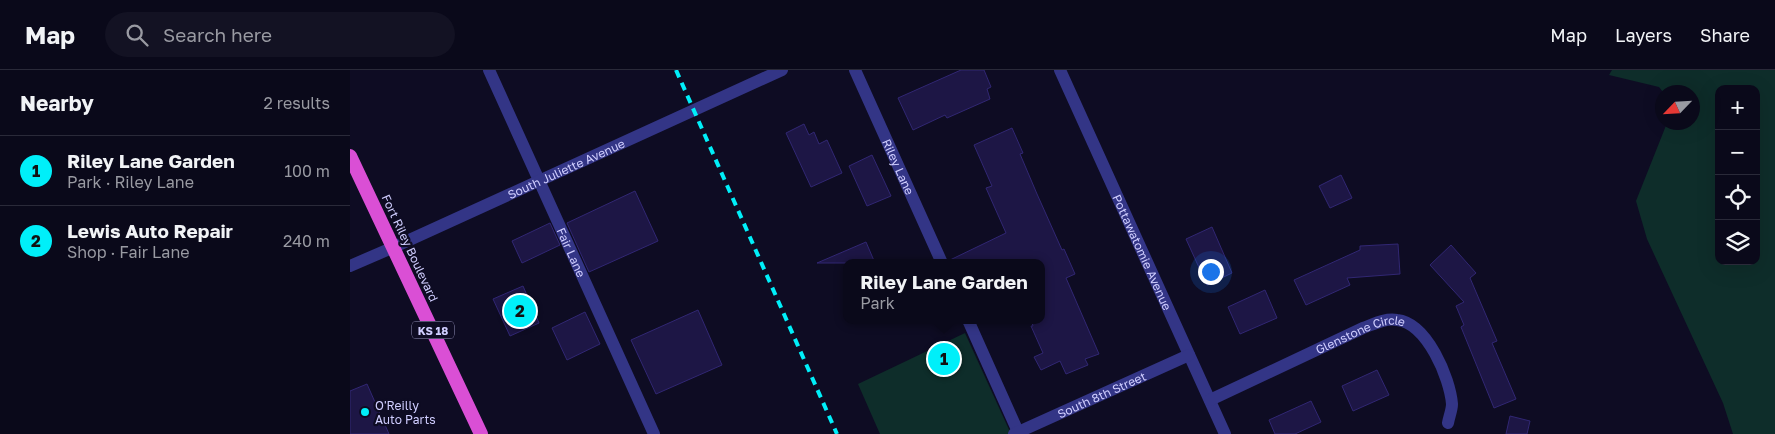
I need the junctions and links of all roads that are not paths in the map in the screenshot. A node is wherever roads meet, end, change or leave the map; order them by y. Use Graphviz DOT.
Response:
graph roads {
  1 [pos="489,70"];
  2 [pos="782,70"];
  3 [pos="855,70"];
  4 [pos="1060,70"];
  5 [pos="350,156"];
  6 [pos="539,180"];
  7 [pos="394,247"];
  8 [pos="940,259"];
  9 [pos="350,266"];
  10 [pos="970,324"];
  11 [pos="1189,355"];
  12 [pos="1210,400"];
  13 [pos="1448,423"];
  14 [pos="1017,433"];
  15 [pos="481,434"];
  16 [pos="654,434"];
  17 [pos="1225,434"];
  1 -- 6 [label="street, Fair Lane"];
  2 -- 6 [label="street, South Juliette Avenue"];
  3 -- 8 [label="street, Riley Lane"];
  4 -- 11 [label="street, Pottawatomie Avenue"];
  5 -- 7 [label="highway, Fort Riley Boulevard / KS 18"];
  6 -- 7 [label="street, South Juliette Avenue"];
  6 -- 16 [label="street, Fair Lane"];
  7 -- 9 [label="street, South Juliette Avenue"];
  7 -- 15 [label="highway, Fort Riley Boulevard / KS 18"];
  10 -- 14 [label="street"];
  11 -- 12 [label="street, Pottawatomie Avenue"];
  11 -- 14 [label="street, South 8th Street"];
  12 -- 13 [label="street, Glenstone Circle"];
  12 -- 17 [label="street, Pottawatomie Avenue"];
}
